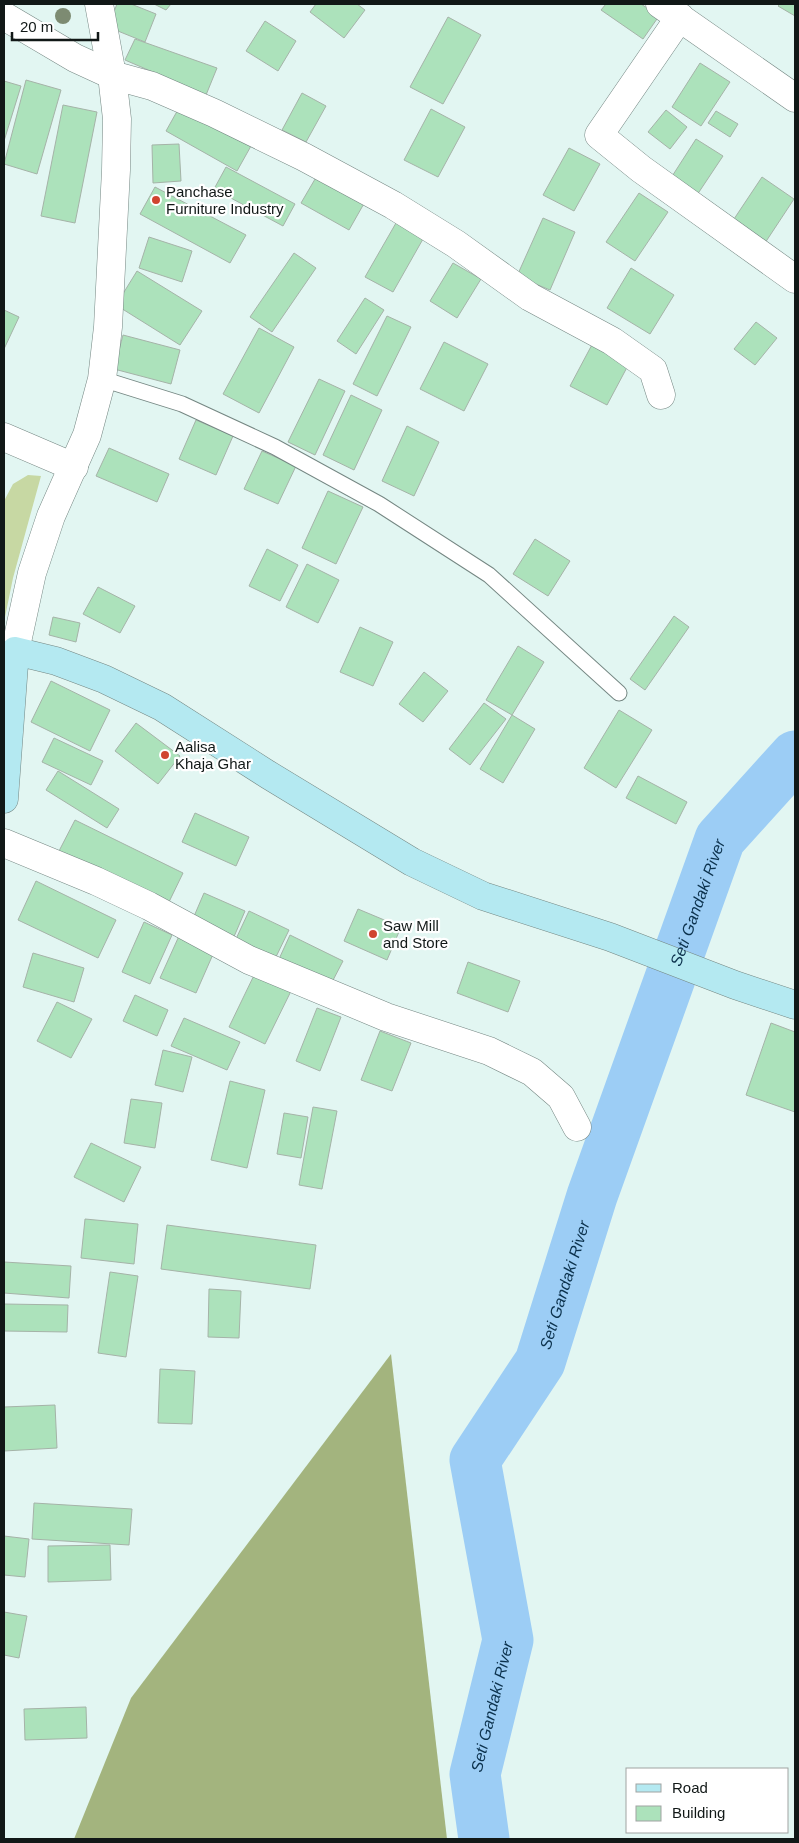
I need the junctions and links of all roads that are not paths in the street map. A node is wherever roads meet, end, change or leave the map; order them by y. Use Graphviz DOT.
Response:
graph roads {
  1 [pos="99,4"];
  2 [pos="670,11"];
  3 [pos="4,16"];
  4 [pos="112,75"];
  5 [pos="795,98"];
  6 [pos="795,279"];
  7 [pos="102,379"];
  8 [pos="661,395"];
  9 [pos="4,437"];
  10 [pos="74,467"];
  11 [pos="15,651"];
  12 [pos="619,694"];
  13 [pos="4,799"];
  14 [pos="4,843"];
  15 [pos="795,1005"];
  16 [pos="577,1127"];
  1 -- 4 [label="street"];
  2 -- 5 [label="street"];
  2 -- 6 [label="street"];
  3 -- 4 [label="street"];
  4 -- 7 [label="street"];
  4 -- 8 [label="street"];
  7 -- 10 [label="street"];
  7 -- 12 [label="lane"];
  9 -- 10 [label="street"];
  10 -- 11 [label="street"];
  11 -- 13 [label="main road"];
  11 -- 15 [label="main road"];
  14 -- 16 [label="street"];
}
